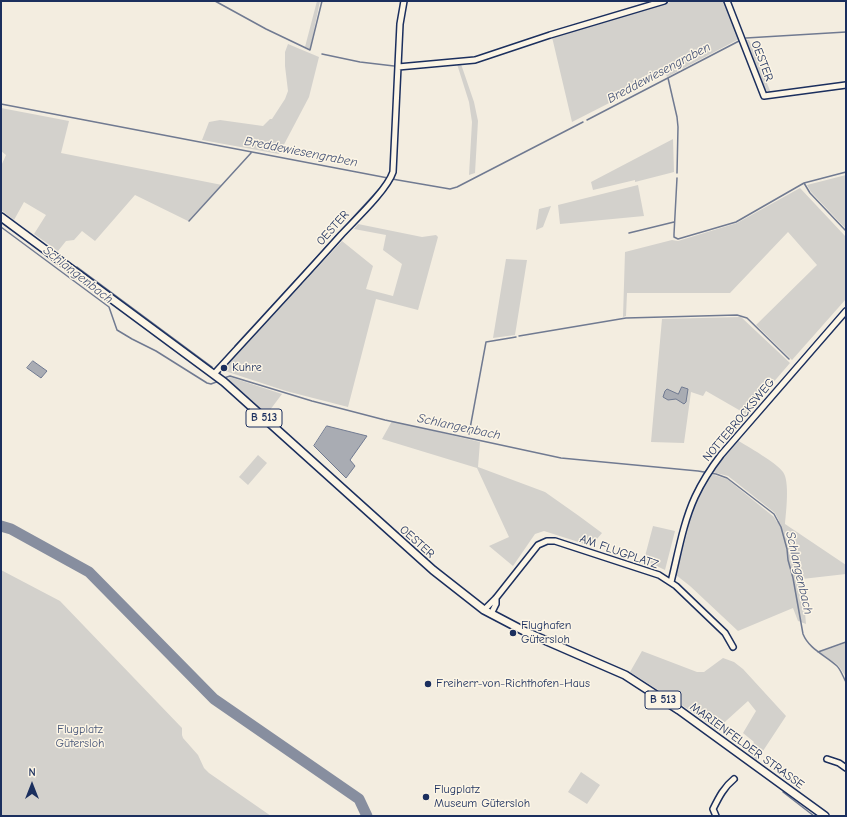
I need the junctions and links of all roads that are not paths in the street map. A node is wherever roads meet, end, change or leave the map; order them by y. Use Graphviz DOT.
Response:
graph roads {
  1 [pos="404,1"];
  2 [pos="664,1"];
  3 [pos="727,1"];
  4 [pos="398,67"];
  5 [pos="846,85"];
  6 [pos="1,217"];
  7 [pos="846,311"];
  8 [pos="218,378"];
  9 [pos="671,582"];
  10 [pos="488,612"];
  11 [pos="733,647"];
  12 [pos="827,760"];
  13 [pos="846,768"];
  14 [pos="734,779"];
  15 [pos="716,816"];
  16 [pos="825,816"];
  1 -- 4 [label="street, OESTER"];
  2 -- 4 [label="street"];
  3 -- 5 [label="street, OESTER"];
  4 -- 8 [label="street, OESTER"];
  6 -- 8 [label="main road, OESTER / B 513"];
  7 -- 9 [label="street, NOTTEBROCKSWEG"];
  8 -- 10 [label="main road, OESTER / B 513"];
  9 -- 10 [label="street, AM FLUGPLATZ"];
  9 -- 11 [label="street, AM FLUGPLATZ"];
  10 -- 16 [label="main road, MARIENFELDER STRASSE / B 513"];
  12 -- 13 [label="street"];
  14 -- 15 [label="street"];
}
